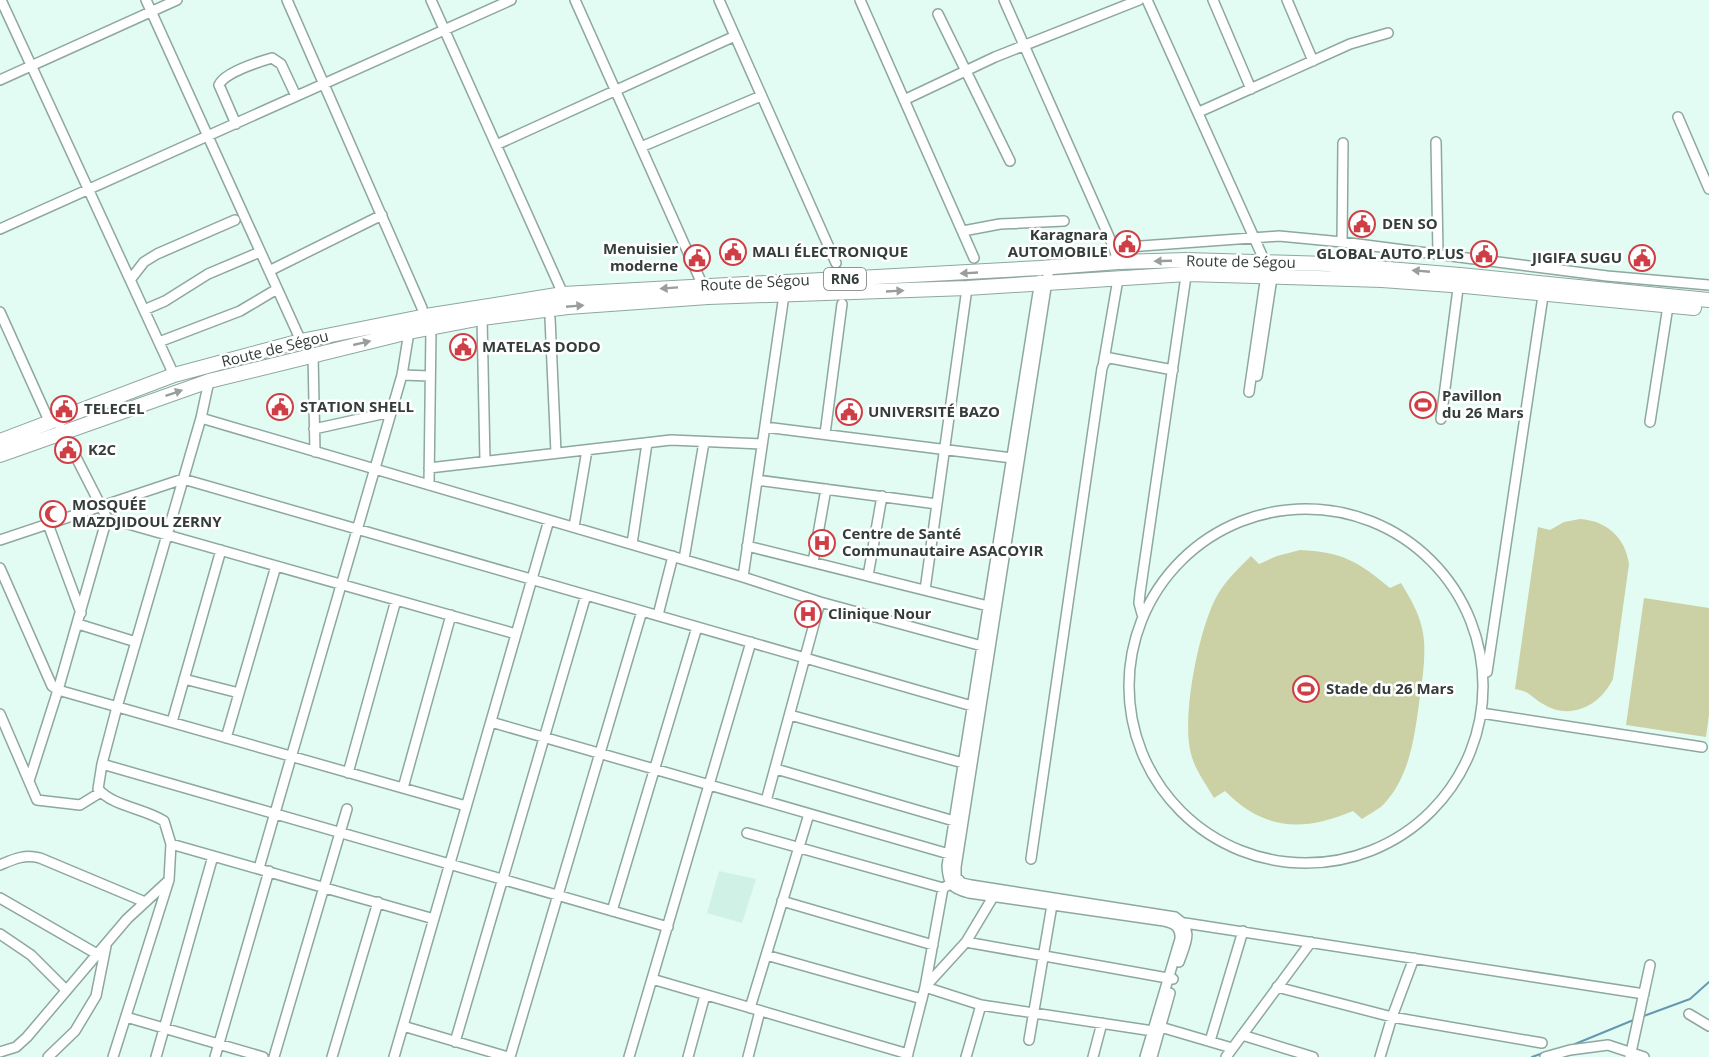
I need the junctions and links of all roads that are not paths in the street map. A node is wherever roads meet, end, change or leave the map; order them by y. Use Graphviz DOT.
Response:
graph roads {
  1 [pos="1,0"];
  2 [pos="146,0"];
  3 [pos="177,0"];
  4 [pos="287,0"];
  5 [pos="431,0"];
  6 [pos="511,0"];
  7 [pos="575,0"];
  8 [pos="718,0"];
  9 [pos="860,0"];
  10 [pos="1004,0"];
  11 [pos="1139,0"];
  12 [pos="1148,0"];
  13 [pos="1213,0"];
  14 [pos="1287,0"];
  15 [pos="151,12"];
  16 [pos="938,14"];
  17 [pos="445,30"];
  18 [pos="1388,33"];
  19 [pos="735,36"];
  20 [pos="1024,46"];
  21 [pos="1313,61"];
  22 [pos="31,66"];
  23 [pos="966,71"];
  24 [pos="0,80"];
  25 [pos="324,84"];
  26 [pos="1251,89"];
  27 [pos="615,90"];
  28 [pos="296,96"];
  29 [pos="761,96"];
  30 [pos="904,100"];
  31 [pos="1198,112"];
  32 [pos="1678,117"];
  33 [pos="236,124"];
  34 [pos="207,136"];
  35 [pos="1436,142"];
  36 [pos="1343,143"];
  37 [pos="496,145"];
  38 [pos="641,147"];
  39 [pos="1010,161"];
  40 [pos="1709,189"];
  41 [pos="88,190"];
  42 [pos="382,215"];
  43 [pos="235,220"];
  44 [pos="1064,221"];
  45 [pos="0,229"];
  46 [pos="963,231"];
  47 [pos="1255,237"];
  48 [pos="1342,242"];
  49 [pos="1114,248"];
  50 [pos="261,252"];
  51 [pos="1438,254"];
  52 [pos="975,258"];
  53 [pos="1118,262"];
  54 [pos="836,263"];
  55 [pos="1187,267"];
  56 [pos="1045,268"];
  57 [pos="1269,269"];
  58 [pos="269,271"];
  59 [pos="130,279"];
  60 [pos="1118,279"];
  61 [pos="1462,280"];
  62 [pos="1043,284"];
  63 [pos="703,285"];
  64 [pos="1709,285"];
  65 [pos="967,288"];
  66 [pos="1544,288"];
  67 [pos="277,289"];
  68 [pos="563,294"];
  69 [pos="784,295"];
  70 [pos="1709,300"];
  71 [pos="842,304"];
  72 [pos="1668,306"];
  73 [pos="422,308"];
  74 [pos="1709,309"];
  75 [pos="144,310"];
  76 [pos="0,312"];
  77 [pos="482,318"];
  78 [pos="550,318"];
  79 [pos="431,328"];
  80 [pos="409,332"];
  81 [pos="301,341"];
  82 [pos="159,342"];
  83 [pos="313,354"];
  84 [pos="1102,368"];
  85 [pos="1173,370"];
  86 [pos="174,375"];
  87 [pos="402,375"];
  88 [pos="430,376"];
  89 [pos="209,381"];
  90 [pos="1252,392"];
  91 [pos="391,412"];
  92 [pos="201,418"];
  93 [pos="1444,419"];
  94 [pos="1650,422"];
  95 [pos="56,425"];
  96 [pos="765,427"];
  97 [pos="314,429"];
  98 [pos="825,434"];
  99 [pos="0,441"];
  100 [pos="704,442"];
  101 [pos="647,443"];
  102 [pos="762,444"];
  103 [pos="586,450"];
  104 [pos="945,450"];
  105 [pos="315,452"];
  106 [pos="556,453"];
  107 [pos="0,455"];
  108 [pos="1012,458"];
  109 [pos="485,462"];
  110 [pos="429,468"];
  111 [pos="374,469"];
  112 [pos="183,479"];
  113 [pos="757,480"];
  114 [pos="429,485"];
  115 [pos="826,489"];
  116 [pos="882,496"];
  117 [pos="937,504"];
  118 [pos="103,506"];
  119 [pos="107,518"];
  120 [pos="549,520"];
  121 [pos="48,524"];
  122 [pos="574,527"];
  123 [pos="357,529"];
  124 [pos="167,534"];
  125 [pos="0,540"];
  126 [pos="632,544"];
  127 [pos="747,546"];
  128 [pos="221,550"];
  129 [pos="673,556"];
  130 [pos="684,560"];
  131 [pos="813,562"];
  132 [pos="276,566"];
  133 [pos="0,568"];
  134 [pos="743,576"];
  135 [pos="868,576"];
  136 [pos="532,579"];
  137 [pos="341,584"];
  138 [pos="925,590"];
  139 [pos="586,595"];
  140 [pos="396,600"];
  141 [pos="820,602"];
  142 [pos="988,606"];
  143 [pos="642,611"];
  144 [pos="81,613"];
  145 [pos="1143,614"];
  146 [pos="451,615"];
  147 [pos="658,615"];
  148 [pos="78,624"];
  149 [pos="697,627"];
  150 [pos="516,634"];
  151 [pos="136,642"];
  152 [pos="751,642"];
  153 [pos="982,646"];
  154 [pos="805,658"];
  155 [pos="184,679"];
  156 [pos="58,690"];
  157 [pos="239,693"];
  158 [pos="1482,701"];
  159 [pos="972,706"];
  160 [pos="117,707"];
  161 [pos="1481,713"];
  162 [pos="0,715"];
  163 [pos="790,715"];
  164 [pos="172,722"];
  165 [pos="491,722"];
  166 [pos="544,737"];
  167 [pos="226,738"];
  168 [pos="1702,747"];
  169 [pos="600,753"];
  170 [pos="291,756"];
  171 [pos="963,763"];
  172 [pos="102,764"];
  173 [pos="654,769"];
  174 [pos="776,769"];
  175 [pos="348,773"];
  176 [pos="29,781"];
  177 [pos="709,785"];
  178 [pos="403,788"];
  179 [pos="101,792"];
  180 [pos="766,801"];
  181 [pos="466,806"];
  182 [pos="347,809"];
  183 [pos="275,814"];
  184 [pos="808,814"];
  185 [pos="954,821"];
  186 [pos="340,833"];
  187 [pos="747,833"];
  188 [pos="171,844"];
  189 [pos="798,848"];
  190 [pos="949,854"];
  191 [pos="213,855"];
  192 [pos="1031,859"];
  193 [pos="450,864"];
  194 [pos="0,865"];
  195 [pos="264,870"];
  196 [pos="169,880"];
  197 [pos="503,880"];
  198 [pos="950,884"];
  199 [pos="324,887"];
  200 [pos="558,896"];
  201 [pos="993,897"];
  202 [pos="782,901"];
  203 [pos="1,902"];
  204 [pos="146,902"];
  205 [pos="378,902"];
  206 [pos="1052,905"];
  207 [pos="612,911"];
  208 [pos="434,919"];
  209 [pos="1181,925"];
  210 [pos="668,927"];
  211 [pos="1243,931"];
  212 [pos="0,934"];
  213 [pos="107,942"];
  214 [pos="966,942"];
  215 [pos="1311,942"];
  216 [pos="933,945"];
  217 [pos="97,954"];
  218 [pos="766,955"];
  219 [pos="1043,955"];
  220 [pos="1414,958"];
  221 [pos="1650,965"];
  222 [pos="652,979"];
  223 [pos="1171,979"];
  224 [pos="926,987"];
  225 [pos="1277,987"];
  226 [pos="66,990"];
  227 [pos="1644,994"];
  228 [pos="705,995"];
  229 [pos="922,999"];
  230 [pos="981,1005"];
  231 [pos="750,1008"];
  232 [pos="760,1011"];
  233 [pos="1034,1012"];
  234 [pos="1689,1014"];
  235 [pos="126,1017"];
  236 [pos="1392,1017"];
  237 [pos="1102,1023"];
  238 [pos="403,1026"];
  239 [pos="1709,1026"];
  240 [pos="164,1028"];
  241 [pos="1156,1028"];
  242 [pos="1242,1035"];
  243 [pos="1029,1040"];
  244 [pos="1210,1041"];
  245 [pos="455,1042"];
  246 [pos="1542,1043"];
  247 [pos="219,1044"];
  248 [pos="1232,1048"];
  249 [pos="0,1052"];
  250 [pos="1569,1054"];
  251 [pos="1631,1055"];
  252 [pos="907,1056"];
  253 [pos="48,1057"];
  254 [pos="113,1057"];
  255 [pos="156,1057"];
  256 [pos="215,1057"];
  257 [pos="263,1057"];
  258 [pos="274,1057"];
  259 [pos="332,1057"];
  260 [pos="394,1057"];
  261 [pos="509,1057"];
  262 [pos="629,1057"];
  263 [pos="688,1057"];
  264 [pos="748,1057"];
  265 [pos="966,1057"];
  266 [pos="1093,1057"];
  267 [pos="1145,1057"];
  268 [pos="1152,1057"];
  269 [pos="1226,1057"];
  270 [pos="1313,1057"];
  271 [pos="1381,1057"];
  272 [pos="1545,1057"];
  273 [pos="1644,1057"];
  1 -- 22 [label="street"];
  2 -- 15 [label="street"];
  3 -- 15 [label="street"];
  4 -- 25 [label="street"];
  5 -- 17 [label="street"];
  6 -- 17 [label="street"];
  7 -- 27 [label="street"];
  8 -- 19 [label="street"];
  9 -- 30 [label="street"];
  10 -- 20 [label="street"];
  11 -- 20 [label="street"];
  12 -- 31 [label="street"];
  13 -- 26 [label="street"];
  14 -- 21 [label="street"];
  15 -- 22 [label="street"];
  15 -- 34 [label="street"];
  16 -- 23 [label="street"];
  17 -- 25 [label="street"];
  17 -- 37 [label="street"];
  18 -- 21 [label="street"];
  19 -- 27 [label="street"];
  19 -- 29 [label="street"];
  20 -- 23 [label="street"];
  20 -- 49 [label="street"];
  21 -- 26 [label="street"];
  22 -- 24 [label="street"];
  22 -- 41 [label="street"];
  23 -- 30 [label="street"];
  23 -- 39 [label="street"];
  25 -- 28 [label="street"];
  25 -- 42 [label="street"];
  26 -- 31 [label="street"];
  27 -- 37 [label="street"];
  27 -- 38 [label="street"];
  28 -- 33 [label="street"];
  28 -- 33 [label="street"];
  29 -- 38 [label="street"];
  29 -- 54 [label="street"];
  30 -- 46 [label="street"];
  31 -- 47 [label="street"];
  32 -- 40 [label="street"];
  33 -- 34 [label="street"];
  34 -- 41 [label="street"];
  34 -- 50 [label="street"];
  35 -- 51 [label="street"];
  36 -- 48 [label="street"];
  37 -- 68 [label="street"];
  38 -- 63 [label="street"];
  41 -- 45 [label="street"];
  41 -- 59 [label="street"];
  42 -- 58 [label="street"];
  42 -- 73 [label="street"];
  43 -- 59 [label="street"];
  44 -- 46 [label="street"];
  46 -- 52 [label="street"];
  47 -- 48 [label="street"];
  47 -- 49 [label="street"];
  47 -- 57 [label="street"];
  48 -- 51 [label="street"];
  49 -- 53 [label="street"];
  50 -- 58 [label="street"];
  50 -- 75 [label="street"];
  51 -- 64 [label="street"];
  55 -- 53 [label="highway, Route de Ségou / RN6, one-way"];
  53 -- 56 [label="highway, Route de Ségou / RN6"];
  55 -- 57 [label="highway, Route de Ségou / RN6"];
  55 -- 60 [label="highway, Route de Ségou / RN6"];
  55 -- 85 [label="street"];
  56 -- 62 [label="street"];
  56 -- 63 [label="highway, Route de Ségou / RN6, one-way"];
  57 -- 61 [label="highway, Route de Ségou / RN6"];
  57 -- 90 [label="street"];
  58 -- 67 [label="street"];
  59 -- 75 [label="street"];
  60 -- 62 [label="highway, Route de Ségou / RN6"];
  60 -- 84 [label="street"];
  61 -- 66 [label="highway, Route de Ségou / RN6"];
  61 -- 93 [label="street"];
  62 -- 65 [label="highway, Route de Ségou / RN6"];
  62 -- 108 [label="street"];
  62 -- 198 [label="street"];
  63 -- 68 [label="highway, Route de Ségou / RN6, one-way"];
  69 -- 65 [label="highway, Route de Ségou / RN6, one-way"];
  65 -- 104 [label="street"];
  66 -- 70 [label="highway, Route de Ségou / RN6"];
  66 -- 72 [label="highway, Route de Ségou / RN6"];
  66 -- 158 [label="street"];
  67 -- 81 [label="street"];
  67 -- 82 [label="street"];
  68 -- 81 [label="highway, Route de Ségou / RN6"];
  77 -- 69 [label="highway, Route de Ségou / RN6, one-way"];
  69 -- 96 [label="street"];
  71 -- 98 [label="street"];
  72 -- 74 [label="highway, Route de Ségou / RN6"];
  72 -- 94 [label="street"];
  75 -- 82 [label="street"];
  76 -- 95 [label="street"];
  77 -- 79 [label="highway, Route de Ségou / RN6"];
  77 -- 109 [label="street"];
  78 -- 106 [label="street"];
  79 -- 80 [label="highway, Route de Ségou / RN6"];
  79 -- 88 [label="street"];
  83 -- 80 [label="highway, Route de Ségou / RN6, one-way"];
  80 -- 87 [label="street"];
  81 -- 86 [label="highway, Route de Ségou / RN6"];
  82 -- 86 [label="street"];
  83 -- 89 [label="highway, Route de Ségou / RN6"];
  83 -- 97 [label="street"];
  84 -- 85 [label="street"];
  84 -- 192 [label="street"];
  85 -- 145 [label="street"];
  86 -- 95 [label="highway, Route de Ségou / RN6"];
  87 -- 88 [label="street"];
  87 -- 91 [label="street"];
  88 -- 110 [label="street"];
  89 -- 92 [label="street"];
  95 -- 89 [label="highway, Route de Ségou / RN6, one-way"];
  91 -- 97 [label="street"];
  91 -- 111 [label="street"];
  92 -- 105 [label="street"];
  92 -- 112 [label="street"];
  95 -- 99 [label="highway, Route de Ségou / RN6"];
  95 -- 107 [label="highway, Route de Ségou / RN6"];
  95 -- 118 [label="street"];
  96 -- 98 [label="street"];
  96 -- 102 [label="street"];
  97 -- 105 [label="street"];
  98 -- 104 [label="street"];
  100 -- 101 [label="street"];
  100 -- 102 [label="street"];
  100 -- 130 [label="street"];
  101 -- 103 [label="street"];
  101 -- 126 [label="street"];
  102 -- 113 [label="street"];
  103 -- 106 [label="street"];
  103 -- 122 [label="street"];
  104 -- 108 [label="street"];
  104 -- 117 [label="street"];
  105 -- 111 [label="street"];
  106 -- 109 [label="street"];
  108 -- 142 [label="street"];
  109 -- 110 [label="street"];
  110 -- 114 [label="street"];
  111 -- 114 [label="street"];
  111 -- 123 [label="street"];
  112 -- 118 [label="street"];
  112 -- 123 [label="street"];
  112 -- 124 [label="street"];
  113 -- 115 [label="street"];
  113 -- 127 [label="street"];
  114 -- 120 [label="street"];
  115 -- 116 [label="street"];
  115 -- 131 [label="street"];
  116 -- 117 [label="street"];
  116 -- 135 [label="street"];
  117 -- 138 [label="street"];
  118 -- 119 [label="street"];
  118 -- 121 [label="street"];
  119 -- 124 [label="street"];
  119 -- 144 [label="street"];
  120 -- 122 [label="street"];
  120 -- 136 [label="street"];
  121 -- 125 [label="street"];
  121 -- 144 [label="street"];
  122 -- 126 [label="street"];
  123 -- 136 [label="street"];
  123 -- 137 [label="street"];
  124 -- 128 [label="street"];
  124 -- 151 [label="street"];
  126 -- 129 [label="street"];
  127 -- 131 [label="street"];
  127 -- 134 [label="street"];
  128 -- 132 [label="street"];
  128 -- 155 [label="street"];
  129 -- 130 [label="street"];
  129 -- 147 [label="street"];
  130 -- 134 [label="street"];
  131 -- 135 [label="street"];
  132 -- 137 [label="street"];
  132 -- 157 [label="street"];
  133 -- 156 [label="street"];
  134 -- 141 [label="street"];
  135 -- 138 [label="street"];
  136 -- 139 [label="street"];
  136 -- 150 [label="street"];
  137 -- 140 [label="street"];
  137 -- 170 [label="street"];
  138 -- 142 [label="street"];
  139 -- 143 [label="street"];
  139 -- 166 [label="street"];
  140 -- 146 [label="street"];
  140 -- 175 [label="street"];
  141 -- 153 [label="street"];
  141 -- 154 [label="street"];
  142 -- 153 [label="street"];
  143 -- 147 [label="street"];
  143 -- 169 [label="street"];
  144 -- 148 [label="street"];
  145 -- 158 [label="street"];
  145 -- 161 [label="street"];
  146 -- 150 [label="street"];
  146 -- 178 [label="street"];
  147 -- 149 [label="street"];
  148 -- 151 [label="street"];
  148 -- 156 [label="street"];
  149 -- 152 [label="street"];
  149 -- 173 [label="street"];
  150 -- 165 [label="street"];
  151 -- 160 [label="street"];
  152 -- 154 [label="street"];
  152 -- 177 [label="street"];
  153 -- 159 [label="street"];
  154 -- 159 [label="street"];
  154 -- 163 [label="street"];
  155 -- 157 [label="street"];
  155 -- 164 [label="street"];
  156 -- 160 [label="street"];
  156 -- 176 [label="street"];
  157 -- 167 [label="street"];
  158 -- 161 [label="street"];
  159 -- 171 [label="street"];
  160 -- 164 [label="street"];
  160 -- 172 [label="street"];
  161 -- 168 [label="street"];
  162 -- 176 [label="street"];
  163 -- 171 [label="street"];
  163 -- 174 [label="street"];
  164 -- 167 [label="street"];
  165 -- 166 [label="street"];
  165 -- 181 [label="street"];
  166 -- 169 [label="street"];
  166 -- 197 [label="street"];
  167 -- 170 [label="street"];
  169 -- 173 [label="street"];
  169 -- 200 [label="street"];
  170 -- 175 [label="street"];
  170 -- 183 [label="street"];
  171 -- 185 [label="street"];
  172 -- 179 [label="street"];
  172 -- 183 [label="street"];
  173 -- 177 [label="street"];
  173 -- 207 [label="street"];
  174 -- 180 [label="street"];
  174 -- 185 [label="street"];
  175 -- 178 [label="street"];
  176 -- 179 [label="street"];
  177 -- 180 [label="street"];
  177 -- 210 [label="street"];
  178 -- 181 [label="street"];
  179 -- 188 [label="street"];
  180 -- 184 [label="street"];
  181 -- 193 [label="street"];
  182 -- 186 [label="street"];
  183 -- 186 [label="street"];
  183 -- 195 [label="street"];
  184 -- 189 [label="street"];
  184 -- 190 [label="street"];
  185 -- 190 [label="street"];
  186 -- 193 [label="street"];
  186 -- 199 [label="street"];
  187 -- 189 [label="street"];
  188 -- 191 [label="street"];
  188 -- 196 [label="street"];
  189 -- 198 [label="street"];
  189 -- 202 [label="street"];
  190 -- 198 [label="street"];
  191 -- 195 [label="street"];
  191 -- 240 [label="street"];
  193 -- 197 [label="street"];
  193 -- 208 [label="street"];
  194 -- 204 [label="street"];
  195 -- 199 [label="street"];
  195 -- 247 [label="street"];
  196 -- 204 [label="street"];
  196 -- 235 [label="street"];
  197 -- 200 [label="street"];
  197 -- 245 [label="street"];
  198 -- 201 [label="street"];
  198 -- 209 [label="street"];
  198 -- 216 [label="street"];
  199 -- 205 [label="street"];
  199 -- 258 [label="street"];
  200 -- 207 [label="street"];
  200 -- 261 [label="street"];
  201 -- 206 [label="street"];
  201 -- 214 [label="street"];
  202 -- 216 [label="street"];
  202 -- 218 [label="street"];
  203 -- 217 [label="street"];
  204 -- 213 [label="street"];
  205 -- 208 [label="street"];
  205 -- 259 [label="street"];
  206 -- 209 [label="street"];
  206 -- 219 [label="street"];
  207 -- 210 [label="street"];
  208 -- 238 [label="street"];
  209 -- 211 [label="street"];
  209 -- 223 [label="street"];
  210 -- 222 [label="street"];
  211 -- 215 [label="street"];
  211 -- 244 [label="street"];
  212 -- 226 [label="street"];
  213 -- 217 [label="street"];
  213 -- 253 [label="street"];
  214 -- 219 [label="street"];
  214 -- 224 [label="street"];
  215 -- 220 [label="street"];
  215 -- 225 [label="street"];
  216 -- 224 [label="street"];
  217 -- 226 [label="street"];
  218 -- 229 [label="street"];
  218 -- 231 [label="street"];
  219 -- 223 [label="street"];
  219 -- 233 [label="street"];
  220 -- 227 [label="street"];
  220 -- 236 [label="street"];
  221 -- 227 [label="street"];
  222 -- 228 [label="street"];
  222 -- 262 [label="street"];
  223 -- 241 [label="street"];
  224 -- 229 [label="street"];
  224 -- 230 [label="street"];
  225 -- 236 [label="street"];
  225 -- 242 [label="street"];
  226 -- 249 [label="street"];
  227 -- 251 [label="street"];
  228 -- 231 [label="street"];
  228 -- 263 [label="street"];
  229 -- 252 [label="street"];
  230 -- 233 [label="street"];
  230 -- 265 [label="street"];
  231 -- 232 [label="street"];
  232 -- 252 [label="street"];
  232 -- 264 [label="street"];
  233 -- 237 [label="street"];
  233 -- 243 [label="street"];
  234 -- 239 [label="street"];
  235 -- 240 [label="street"];
  235 -- 254 [label="street"];
  236 -- 246 [label="street"];
  236 -- 271 [label="street"];
  237 -- 241 [label="street"];
  237 -- 266 [label="street"];
  238 -- 245 [label="street"];
  238 -- 260 [label="street"];
  240 -- 247 [label="street"];
  240 -- 255 [label="street"];
  241 -- 244 [label="street"];
  241 -- 267 [label="street"];
  241 -- 268 [label="street"];
  242 -- 248 [label="street"];
  242 -- 270 [label="street"];
  244 -- 248 [label="street"];
  245 -- 261 [label="street"];
  247 -- 256 [label="street"];
  247 -- 257 [label="street"];
  248 -- 269 [label="street"];
  250 -- 251 [label="street"];
  250 -- 272 [label="street"];
  251 -- 273 [label="street"];
}
